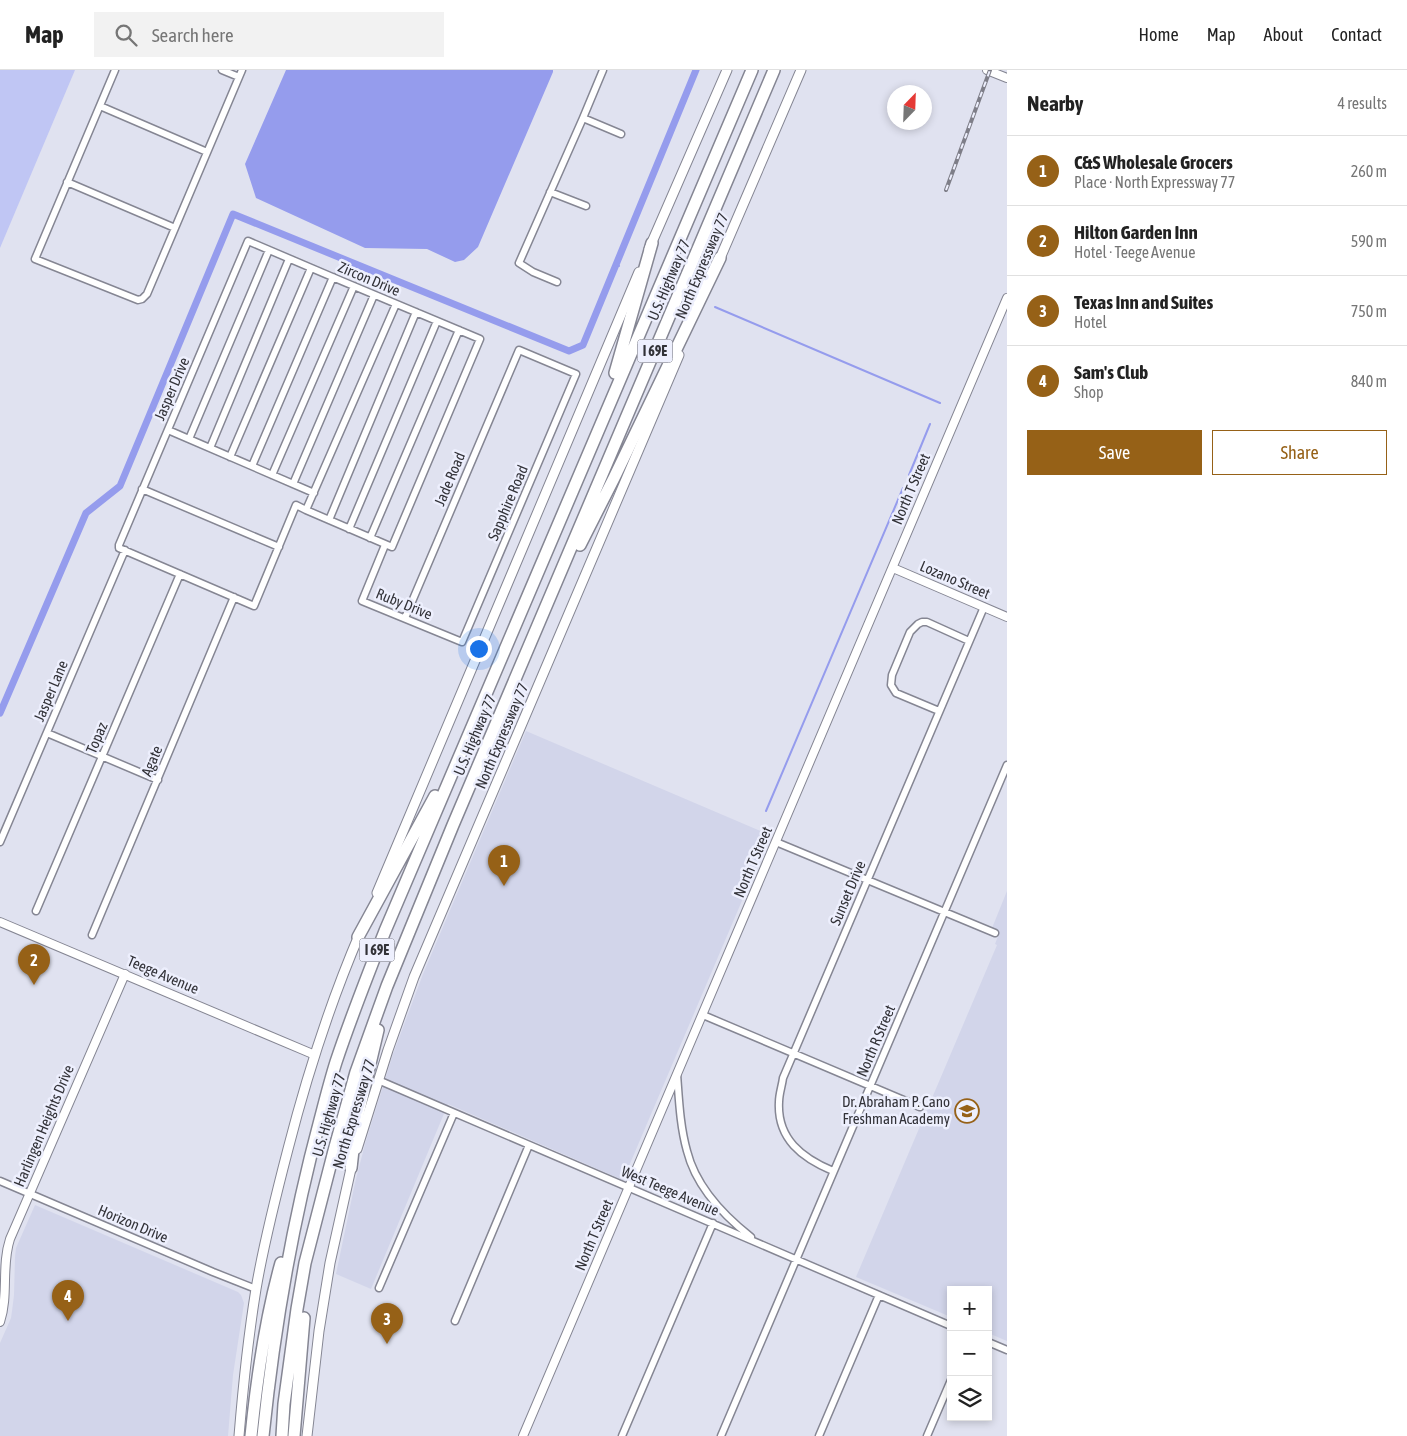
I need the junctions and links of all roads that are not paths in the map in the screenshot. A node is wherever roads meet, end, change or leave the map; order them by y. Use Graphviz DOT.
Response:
graph roads {
  1 [pos="115,70"];
  2 [pos="222,70"];
  3 [pos="242,70"];
  4 [pos="603,70"];
  5 [pos="727,70"];
  6 [pos="752,70"];
  7 [pos="774,70"];
  8 [pos="801,70"];
  9 [pos="987,70"];
  10 [pos="239,77"];
  11 [pos="1007,78"];
  12 [pos="100,106"];
  13 [pos="583,118"];
  14 [pos="621,134"];
  15 [pos="207,152"];
  16 [pos="68,182"];
  17 [pos="550,192"];
  18 [pos="586,206"];
  19 [pos="176,228"];
  20 [pos="248,242"];
  21 [pos="652,243"];
  22 [pos="269,250"];
  23 [pos="720,258"];
  24 [pos="289,259"];
  25 [pos="312,268"];
  26 [pos="333,277"];
  27 [pos="557,282"];
  28 [pos="354,286"];
  29 [pos="374,295"];
  30 [pos="1007,298"];
  31 [pos="396,304"];
  32 [pos="416,312"];
  33 [pos="437,321"];
  34 [pos="459,330"];
  35 [pos="576,374"];
  36 [pos="168,430"];
  37 [pos="189,439"];
  38 [pos="210,448"];
  39 [pos="230,457"];
  40 [pos="252,466"];
  41 [pos="272,475"];
  42 [pos="293,484"];
  43 [pos="575,485"];
  44 [pos="142,489"];
  45 [pos="314,493"];
  46 [pos="306,510"];
  47 [pos="329,520"];
  48 [pos="349,529"];
  49 [pos="370,538"];
  50 [pos="385,545"];
  51 [pos="279,546"];
  52 [pos="125,550"];
  53 [pos="893,568"];
  54 [pos="180,574"];
  55 [pos="234,597"];
  56 [pos="984,607"];
  57 [pos="1007,617"];
  58 [pos="404,618"];
  59 [pos="536,631"];
  60 [pos="969,640"];
  61 [pos="462,642"];
  62 [pos="488,687"];
  63 [pos="939,711"];
  64 [pos="47,733"];
  65 [pos="102,756"];
  66 [pos="1007,766"];
  67 [pos="158,780"];
  68 [pos="0,842"];
  69 [pos="776,842"];
  70 [pos="867,880"];
  71 [pos="36,911"];
  72 [pos="944,913"];
  73 [pos="0,922"];
  74 [pos="995,933"];
  75 [pos="92,935"];
  76 [pos="358,937"];
  77 [pos="124,974"];
  78 [pos="387,986"];
  79 [pos="703,1015"];
  80 [pos="794,1054"];
  81 [pos="315,1055"];
  82 [pos="677,1074"];
  83 [pos="378,1080"];
  84 [pos="870,1087"];
  85 [pos="920,1108"];
  86 [pos="454,1113"];
  87 [pos="529,1145"];
  88 [pos="351,1168"];
  89 [pos="833,1171"];
  90 [pos="0,1181"];
  91 [pos="630,1187"];
  92 [pos="30,1194"];
  93 [pos="294,1223"];
  94 [pos="713,1223"];
  95 [pos="312,1239"];
  96 [pos="757,1243"];
  97 [pos="796,1259"];
  98 [pos="379,1288"];
  99 [pos="256,1289"];
  100 [pos="879,1295"];
  101 [pos="455,1321"];
  102 [pos="0,1322"];
  103 [pos="947,1324"];
  104 [pos="992,1344"];
  105 [pos="1007,1350"];
  106 [pos="947,1389"];
  107 [pos="239,1436"];
  108 [pos="251,1436"];
  109 [pos="263,1436"];
  110 [pos="282,1436"];
  111 [pos="294,1436"];
  112 [pos="307,1436"];
  113 [pos="523,1436"];
  114 [pos="622,1436"];
  115 [pos="721,1436"];
  116 [pos="819,1436"];
  117 [pos="927,1436"];
  1 -- 12 [label="street"];
  2 -- 10 [label="street"];
  3 -- 10 [label="street"];
  4 -- 13 [label="street"];
  5 -- 21 [label="main road"];
  6 -- 43 [label="highway, U.S. Highway 77 / I 69E"];
  7 -- 59 [label="highway, U.S. Highway 77 / I 69E"];
  8 -- 23 [label="main road, North Expressway 77"];
  9 -- 11 [label="street"];
  10 -- 15 [label="street"];
  12 -- 15 [label="street"];
  12 -- 16 [label="street"];
  13 -- 14 [label="street"];
  13 -- 17 [label="street"];
  15 -- 19 [label="street"];
  16 -- 19 [label="street"];
  16 -- 19 [label="street"];
  17 -- 18 [label="street"];
  17 -- 27 [label="street"];
  20 -- 22 [label="street, Zircon Drive"];
  20 -- 36 [label="street, Jasper Drive"];
  21 -- 43 [label="highway"];
  21 -- 76 [label="main road"];
  22 -- 24 [label="street, Zircon Drive"];
  22 -- 37 [label="street"];
  23 -- 59 [label="highway"];
  23 -- 83 [label="main road, North Expressway 77"];
  24 -- 25 [label="street, Zircon Drive"];
  24 -- 38 [label="street"];
  25 -- 26 [label="street, Zircon Drive"];
  25 -- 39 [label="street"];
  26 -- 28 [label="street, Zircon Drive"];
  26 -- 40 [label="street"];
  28 -- 29 [label="street, Zircon Drive"];
  28 -- 41 [label="street"];
  29 -- 31 [label="street, Zircon Drive"];
  29 -- 42 [label="street"];
  30 -- 53 [label="street, North T Street"];
  31 -- 32 [label="street, Zircon Drive"];
  31 -- 45 [label="street"];
  32 -- 33 [label="street, Zircon Drive"];
  32 -- 47 [label="street"];
  33 -- 34 [label="street, Zircon Drive"];
  33 -- 48 [label="street"];
  34 -- 49 [label="street"];
  34 -- 50 [label="street, Zircon Drive"];
  35 -- 58 [label="street, Jade Road"];
  35 -- 61 [label="street, Sapphire Road"];
  36 -- 37 [label="street"];
  36 -- 44 [label="street, Jasper Drive"];
  37 -- 38 [label="street"];
  38 -- 39 [label="street"];
  39 -- 40 [label="street"];
  40 -- 41 [label="street"];
  41 -- 42 [label="street"];
  42 -- 45 [label="street"];
  43 -- 62 [label="highway, U.S. Highway 77 / I 69E"];
  44 -- 51 [label="street"];
  44 -- 52 [label="street, Jasper Drive"];
  45 -- 46 [label="street"];
  46 -- 47 [label="street"];
  46 -- 51 [label="street"];
  47 -- 48 [label="street"];
  48 -- 49 [label="street"];
  49 -- 50 [label="street"];
  50 -- 58 [label="street, Ruby Drive"];
  51 -- 55 [label="street"];
  52 -- 54 [label="street"];
  52 -- 64 [label="street, Jasper Lane"];
  53 -- 56 [label="street, Lozano Street"];
  53 -- 69 [label="street, North T Street"];
  54 -- 55 [label="street"];
  54 -- 65 [label="street, Topaz"];
  55 -- 67 [label="street, Agate"];
  56 -- 57 [label="street, Lozano Street"];
  56 -- 60 [label="street, Sunset Drive"];
  58 -- 61 [label="street, Ruby Drive"];
  59 -- 78 [label="highway, U.S. Highway 77 / I 69E"];
  60 -- 63 [label="street, Sunset Drive"];
  60 -- 63 [label="street"];
  62 -- 76 [label="highway"];
  62 -- 93 [label="highway, U.S. Highway 77 / I 69E"];
  63 -- 70 [label="street, Sunset Drive"];
  64 -- 65 [label="street"];
  64 -- 68 [label="street, Jasper Lane"];
  65 -- 67 [label="street"];
  65 -- 71 [label="street, Topaz"];
  66 -- 72 [label="street, North R Street"];
  67 -- 75 [label="street, Agate"];
  69 -- 70 [label="street"];
  69 -- 79 [label="street, North T Street"];
  70 -- 72 [label="street"];
  70 -- 80 [label="street, Sunset Drive"];
  72 -- 74 [label="street"];
  72 -- 84 [label="street, North R Street"];
  73 -- 77 [label="street, Teege Avenue"];
  76 -- 81 [label="main road"];
  77 -- 81 [label="street, Teege Avenue"];
  77 -- 92 [label="street, Harlingen Heights Drive"];
  78 -- 88 [label="highway"];
  78 -- 95 [label="highway, U.S. Highway 77 / I 69E"];
  79 -- 80 [label="street"];
  79 -- 82 [label="street, North T Street"];
  80 -- 84 [label="street"];
  80 -- 89 [label="street, Sunset Drive"];
  81 -- 99 [label="main road"];
  82 -- 91 [label="street, North T Street"];
  82 -- 96 [label="street"];
  83 -- 86 [label="street, West Teege Avenue"];
  83 -- 88 [label="main road, North Expressway 77"];
  84 -- 85 [label="street"];
  84 -- 89 [label="street, North R Street"];
  86 -- 87 [label="street, West Teege Avenue"];
  86 -- 98 [label="street"];
  87 -- 91 [label="street, West Teege Avenue"];
  87 -- 101 [label="street"];
  88 -- 112 [label="main road, North Expressway 77"];
  89 -- 97 [label="street, North R Street"];
  90 -- 92 [label="street, Horizon Drive"];
  91 -- 94 [label="street, West Teege Avenue"];
  91 -- 113 [label="street, North T Street"];
  92 -- 99 [label="street, Horizon Drive"];
  92 -- 102 [label="street, Harlingen Heights Drive"];
  93 -- 108 [label="highway"];
  93 -- 109 [label="highway, U.S. Highway 77 / I 69E"];
  94 -- 96 [label="street, West Teege Avenue"];
  94 -- 114 [label="street"];
  95 -- 110 [label="highway, U.S. Highway 77 / I 69E"];
  95 -- 111 [label="highway"];
  96 -- 97 [label="street, West Teege Avenue"];
  97 -- 100 [label="street, West Teege Avenue"];
  97 -- 115 [label="street, North R Street"];
  99 -- 107 [label="main road"];
  100 -- 103 [label="street, West Teege Avenue"];
  100 -- 116 [label="street"];
  104 -- 105 [label="street"];
  106 -- 117 [label="street"];
}
